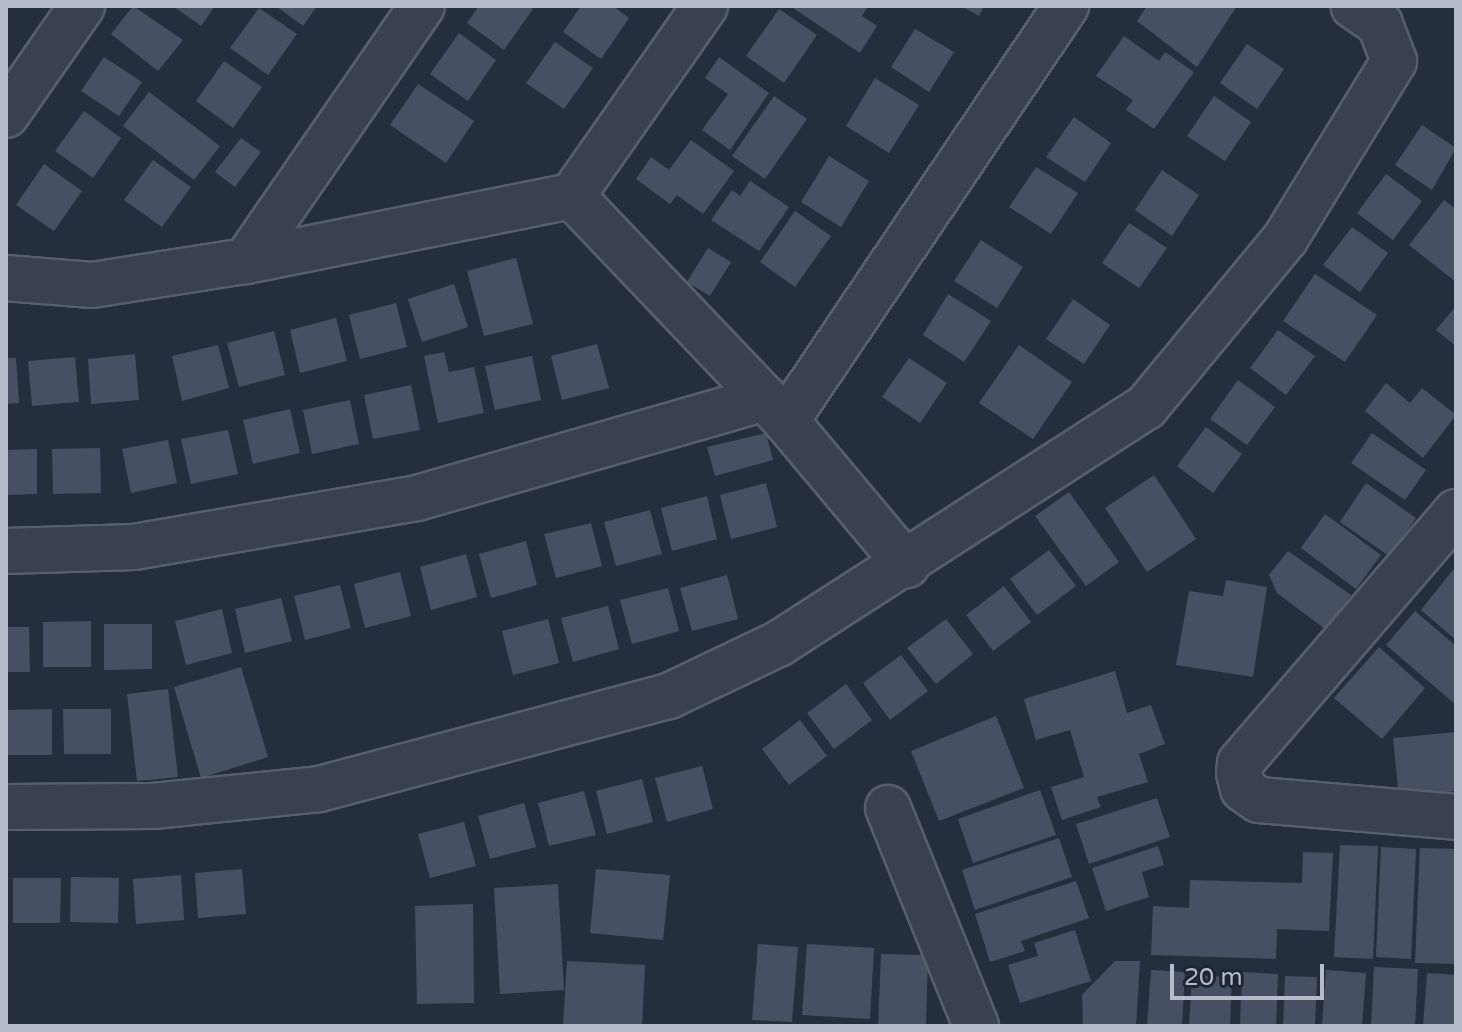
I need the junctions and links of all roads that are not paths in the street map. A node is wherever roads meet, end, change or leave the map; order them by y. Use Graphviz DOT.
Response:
graph roads {
  1 [pos="82,6"];
  2 [pos="422,6"];
  3 [pos="705,6"];
  4 [pos="1066,6"];
  5 [pos="1353,6"];
  6 [pos="6,115"];
  7 [pos="572,196"];
  8 [pos="246,261"];
  9 [pos="6,278"];
  10 [pos="775,410"];
  11 [pos="1456,512"];
  12 [pos="6,551"];
  13 [pos="907,565"];
  14 [pos="6,807"];
  15 [pos="888,808"];
  16 [pos="1456,817"];
  17 [pos="976,1026"];
  1 -- 6 [label="street"];
  2 -- 8 [label="street"];
  3 -- 7 [label="street"];
  4 -- 10 [label="street"];
  5 -- 13 [label="street"];
  7 -- 8 [label="street"];
  7 -- 10 [label="street"];
  8 -- 9 [label="street"];
  10 -- 12 [label="street"];
  10 -- 13 [label="street"];
  11 -- 16 [label="street"];
  13 -- 14 [label="street"];
  15 -- 17 [label="street"];
}
